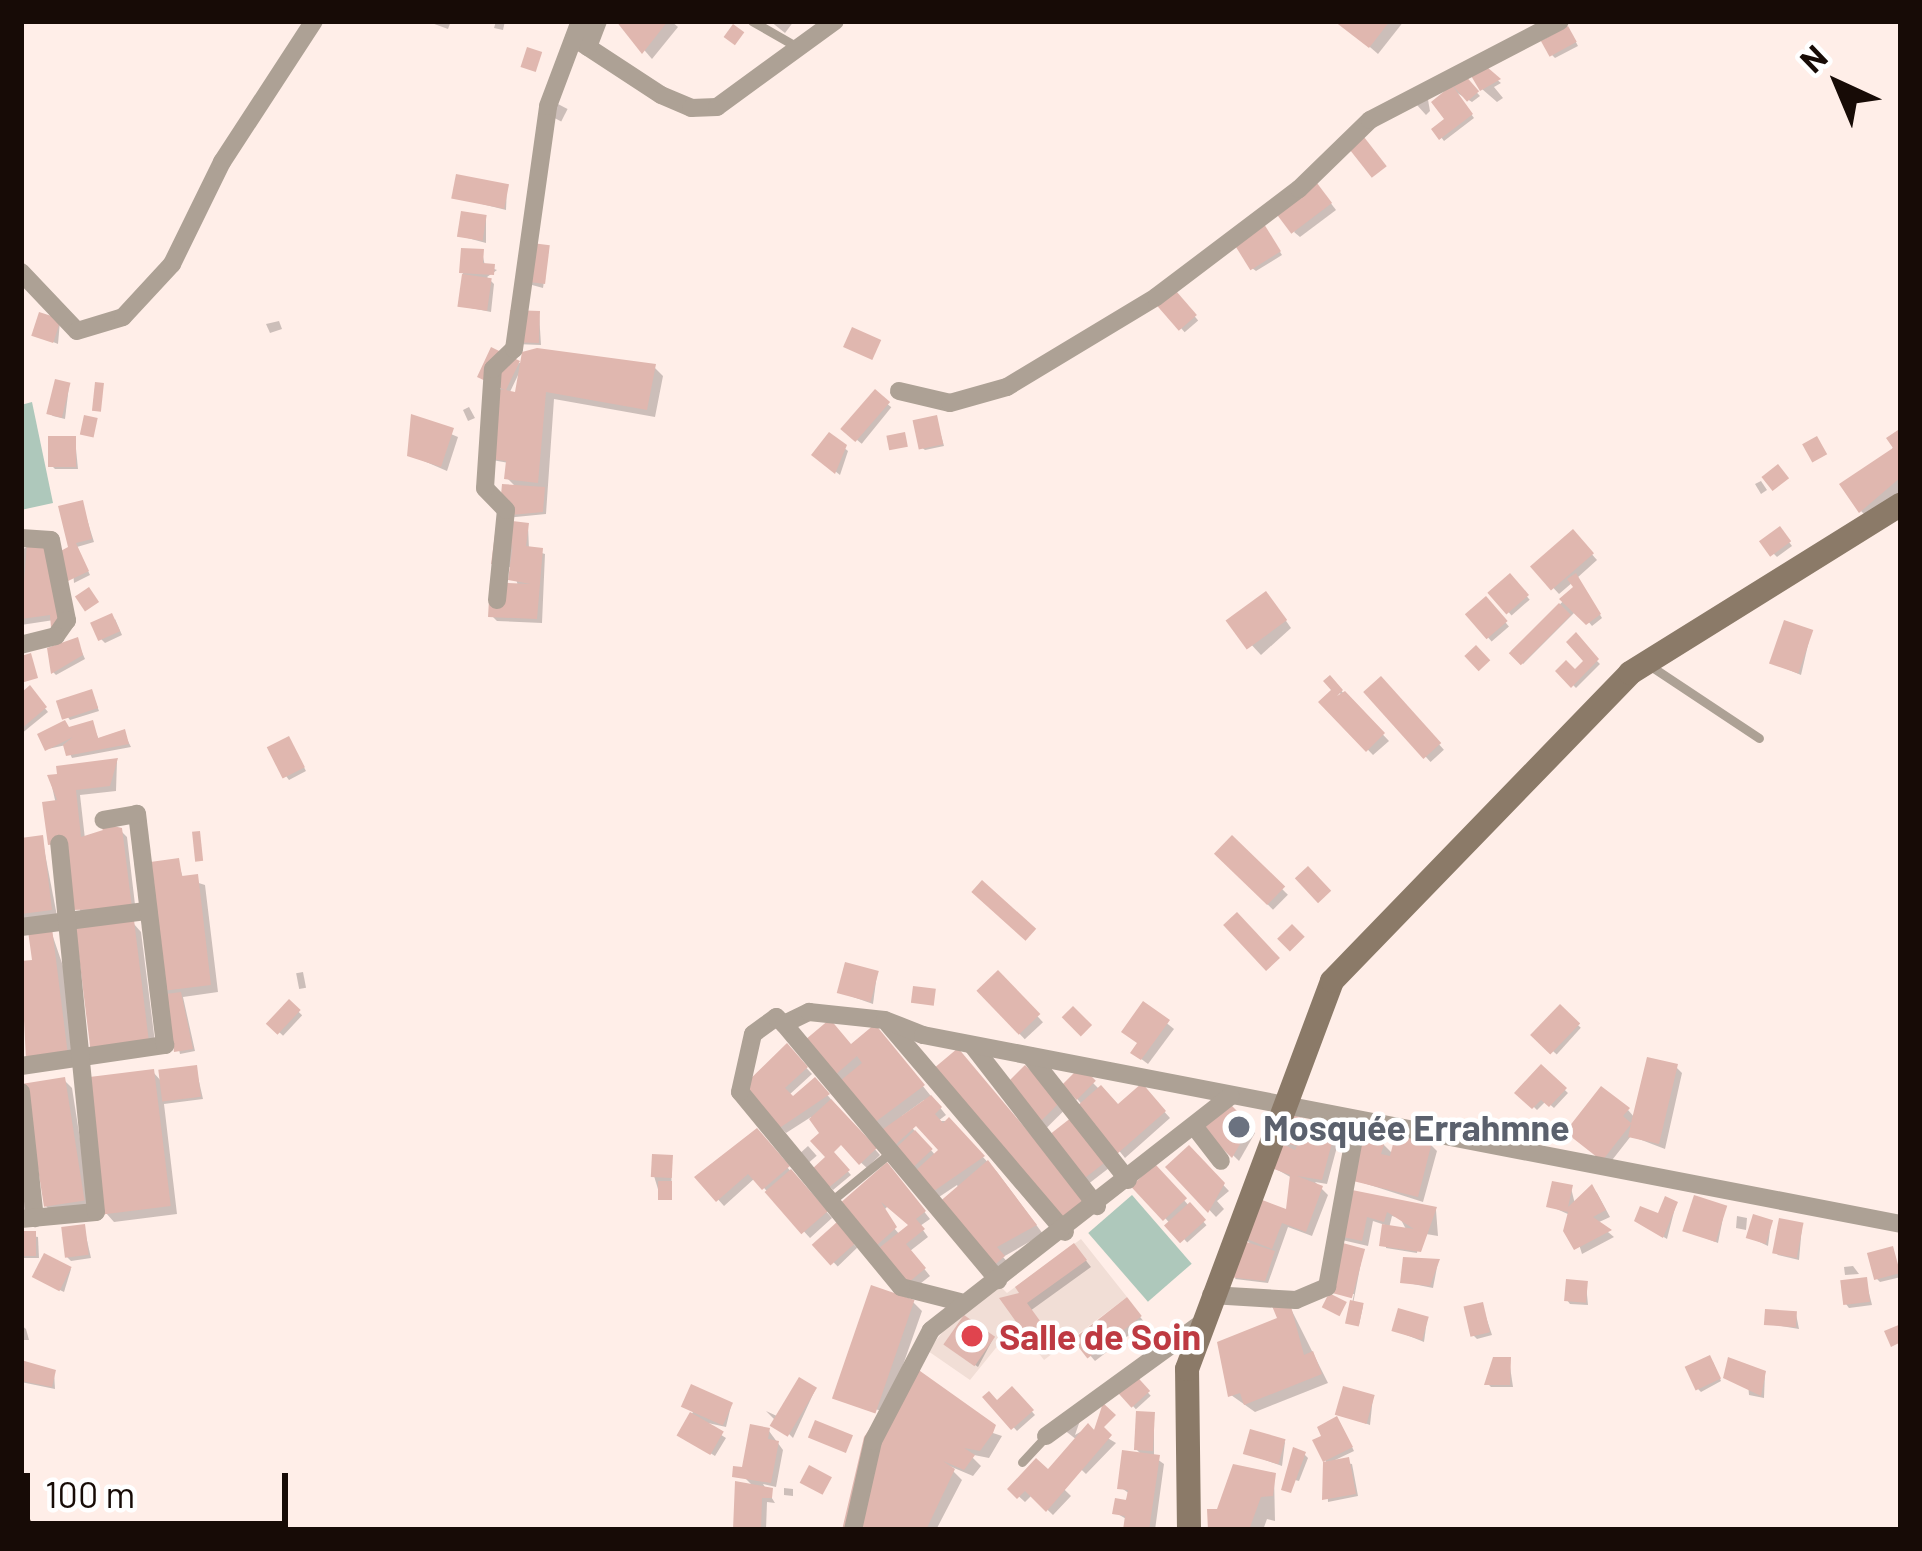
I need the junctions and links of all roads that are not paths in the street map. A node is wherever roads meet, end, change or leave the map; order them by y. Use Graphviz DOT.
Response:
graph roads {
  1 [pos="314,21"];
  2 [pos="598,21"];
  3 [pos="752,21"];
  4 [pos="835,21"];
  5 [pos="1561,21"];
  6 [pos="581,36"];
  7 [pos="799,48"];
  8 [pos="21,272"];
  9 [pos="899,391"];
  10 [pos="1901,504"];
  11 [pos="21,538"];
  12 [pos="497,600"];
  13 [pos="21,646"];
  14 [pos="1646,663"];
  15 [pos="1759,738"];
  16 [pos="104,820"];
  17 [pos="59,844"];
  18 [pos="146,910"];
  19 [pos="65,921"];
  20 [pos="21,927"];
  21 [pos="885,1020"];
  22 [pos="784,1024"];
  23 [pos="972,1045"];
  24 [pos="1030,1056"];
  25 [pos="80,1058"];
  26 [pos="21,1066"];
  27 [pos="21,1092"];
  28 [pos="1230,1096"];
  29 [pos="1283,1107"];
  30 [pos="1357,1122"];
  31 [pos="1193,1126"];
  32 [pos="890,1153"];
  33 [pos="1222,1161"];
  34 [pos="1128,1180"];
  35 [pos="830,1202"];
  36 [pos="1096,1206"];
  37 [pos="28,1219"];
  38 [pos="1901,1224"];
  39 [pos="1065,1232"];
  40 [pos="998,1280"];
  41 [pos="1211,1294"];
  42 [pos="960,1302"];
  43 [pos="1199,1324"];
  44 [pos="1046,1436"];
  45 [pos="1022,1462"];
  46 [pos="853,1530"];
  47 [pos="1189,1530"];
  1 -- 8 [label="street"];
  2 -- 6 [label="street"];
  3 -- 7 [label="lane"];
  4 -- 7 [label="street"];
  5 -- 9 [label="street"];
  6 -- 7 [label="street"];
  6 -- 12 [label="street"];
  10 -- 14 [label="main road"];
  11 -- 13 [label="street"];
  14 -- 15 [label="lane"];
  14 -- 29 [label="main road"];
  16 -- 18 [label="street"];
  17 -- 19 [label="street"];
  18 -- 19 [label="street"];
  18 -- 25 [label="street"];
  19 -- 20 [label="street"];
  19 -- 25 [label="street"];
  21 -- 22 [label="street"];
  21 -- 23 [label="street"];
  21 -- 39 [label="street"];
  22 -- 32 [label="street"];
  22 -- 35 [label="street"];
  23 -- 24 [label="street"];
  23 -- 36 [label="street"];
  24 -- 28 [label="street"];
  24 -- 34 [label="street"];
  25 -- 26 [label="street"];
  25 -- 37 [label="street"];
  27 -- 37 [label="street"];
  28 -- 29 [label="street"];
  28 -- 31 [label="street"];
  29 -- 30 [label="street"];
  29 -- 41 [label="main road"];
  30 -- 38 [label="street"];
  30 -- 41 [label="street"];
  31 -- 33 [label="street"];
  31 -- 34 [label="street"];
  32 -- 35 [label="lane"];
  32 -- 40 [label="street"];
  34 -- 36 [label="street"];
  35 -- 42 [label="street"];
  36 -- 39 [label="street"];
  39 -- 40 [label="street"];
  40 -- 42 [label="street"];
  41 -- 43 [label="main road"];
  42 -- 46 [label="street"];
  43 -- 44 [label="street"];
  43 -- 47 [label="main road"];
  44 -- 45 [label="lane"];
}
